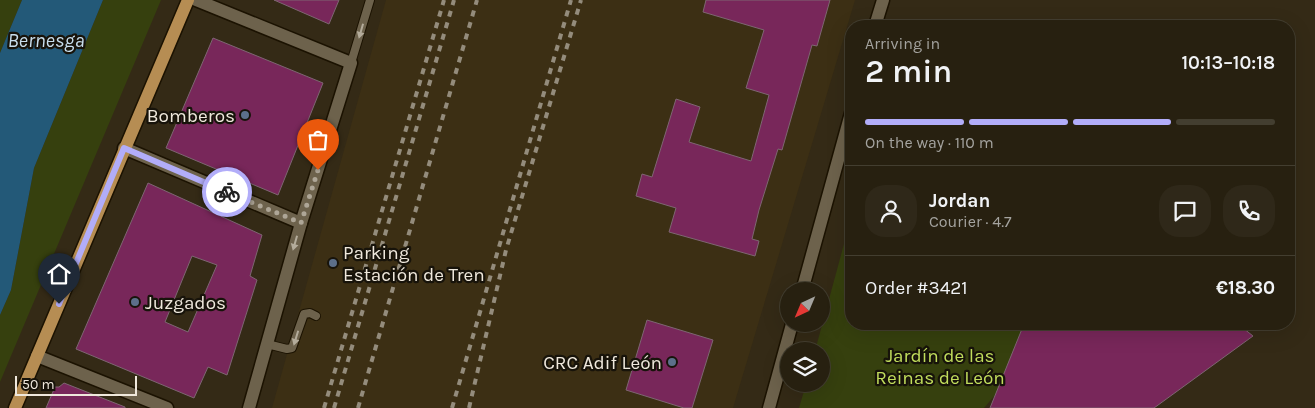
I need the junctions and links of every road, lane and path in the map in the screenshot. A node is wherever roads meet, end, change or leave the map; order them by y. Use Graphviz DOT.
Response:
graph roads {
  1 [pos="188,0"];
  2 [pos="196,0"];
  3 [pos="370,0"];
  4 [pos="882,0"];
  5 [pos="877,20"];
  6 [pos="351,63"];
  7 [pos="845,135"];
  8 [pos="124,148"];
  9 [pos="301,223"];
  10 [pos="804,282"];
  11 [pos="316,316"];
  12 [pos="790,332"];
  13 [pos="267,344"];
  14 [pos="37,356"];
  15 [pos="15,408"];
  16 [pos="167,408"];
  17 [pos="249,408"];
  18 [pos="769,408"];
  1 -- 8 [label="main road"];
  2 -- 6 [label="street"];
  3 -- 6 [label="lane, one-way"];
  4 -- 5 [label="street"];
  6 -- 9 [label="street"];
  7 -- 10 [label="street"];
  8 -- 9 [label="street"];
  8 -- 14 [label="main road"];
  9 -- 13 [label="street, one-way"];
  11 -- 13 [label="lane, one-way"];
  12 -- 18 [label="street"];
  13 -- 17 [label="street"];
  14 -- 15 [label="main road"];
  14 -- 16 [label="street"];
}
